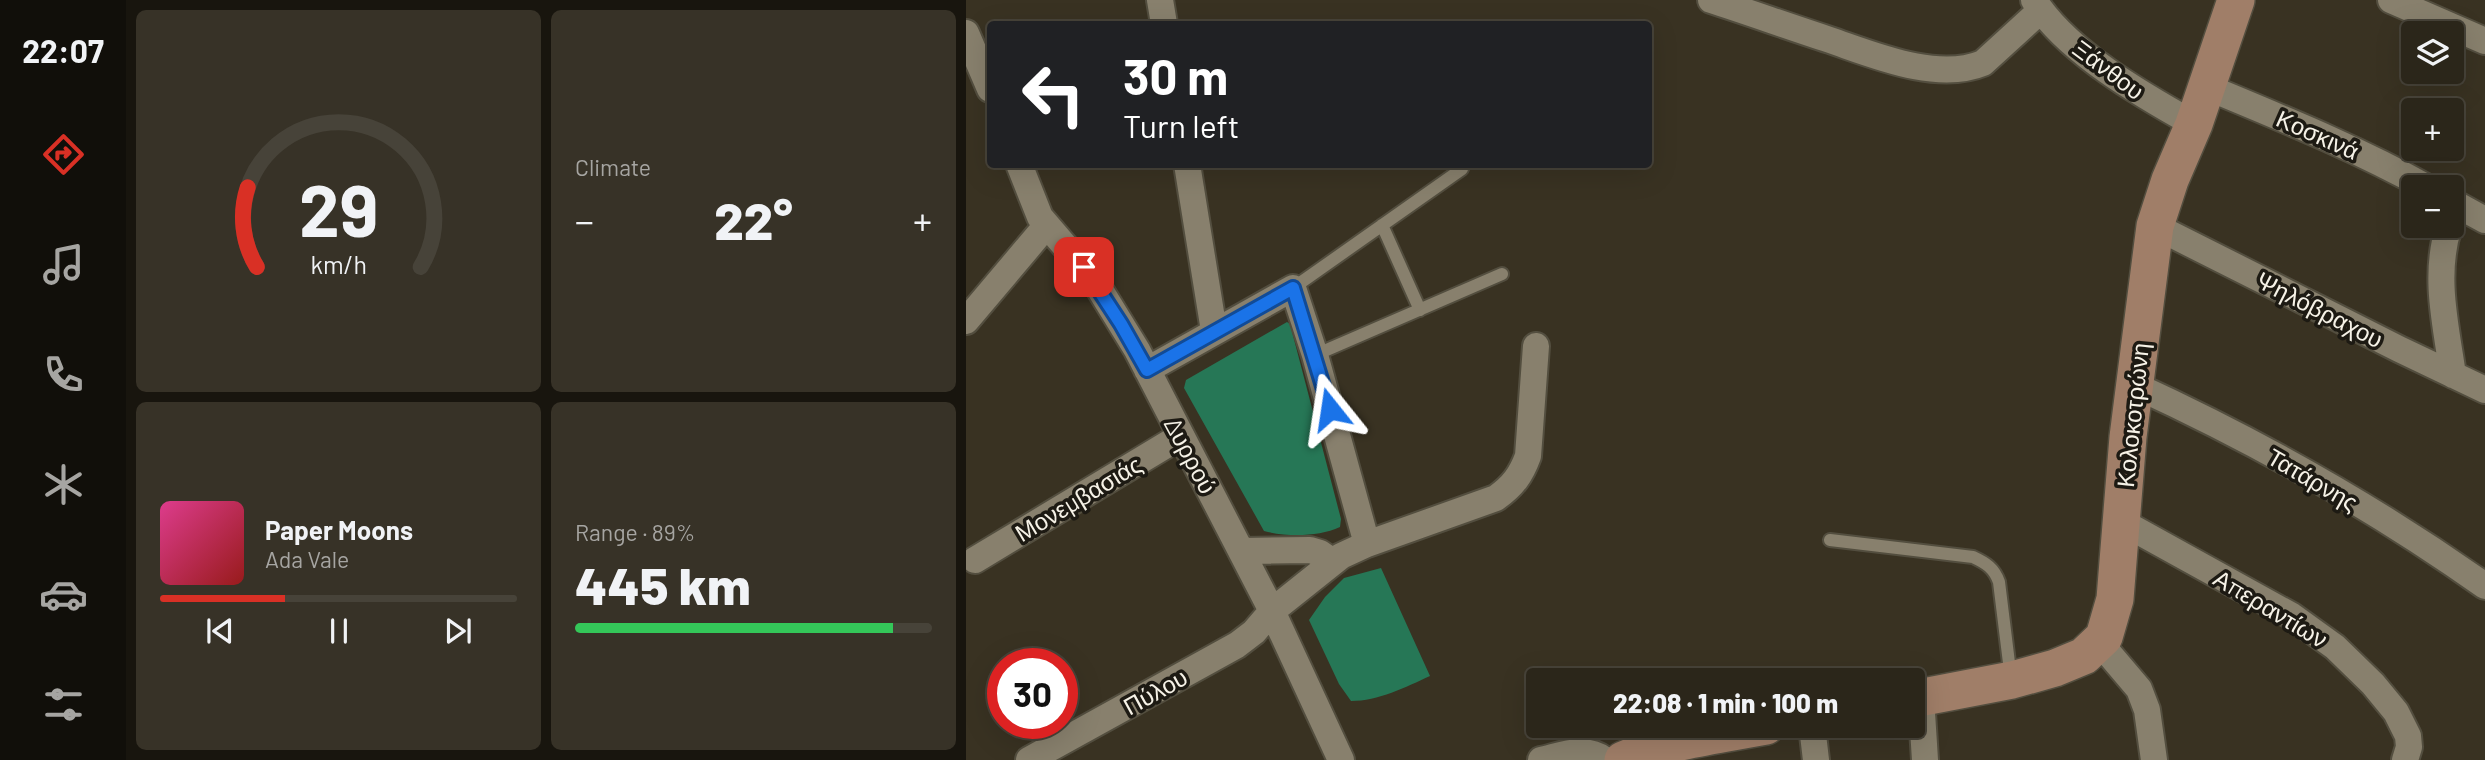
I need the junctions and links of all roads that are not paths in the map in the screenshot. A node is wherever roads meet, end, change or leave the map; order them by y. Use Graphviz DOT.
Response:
graph roads {
  1 [pos="1160,0"];
  2 [pos="1711,0"];
  3 [pos="2236,0"];
  4 [pos="2391,0"];
  5 [pos="2037,5"];
  6 [pos="1164,21"];
  7 [pos="966,33"];
  8 [pos="2485,41"];
  9 [pos="987,82"];
  10 [pos="2207,87"];
  11 [pos="2194,124"];
  12 [pos="1021,168"];
  13 [pos="1188,168"];
  14 [pos="1462,169"];
  15 [pos="2404,175"];
  16 [pos="2464,215"];
  17 [pos="2485,220"];
  18 [pos="1381,225"];
  19 [pos="1046,226"];
  20 [pos="2155,226"];
  21 [pos="2444,238"];
  22 [pos="1502,274"];
  23 [pos="1293,288"];
  24 [pos="1420,310"];
  25 [pos="966,321"];
  26 [pos="1214,331"];
  27 [pos="1536,346"];
  28 [pos="1315,355"];
  29 [pos="1147,370"];
  30 [pos="2453,375"];
  31 [pos="2134,385"];
  32 [pos="2485,390"];
  33 [pos="1181,436"];
  34 [pos="2120,521"];
  35 [pos="1830,540"];
  36 [pos="1367,544"];
  37 [pos="1242,551"];
  38 [pos="975,560"];
  39 [pos="1333,562"];
  40 [pos="2485,586"];
  41 [pos="1272,611"];
  42 [pos="2100,643"];
  43 [pos="2012,680"];
  44 [pos="1925,696"];
  45 [pos="1727,738"];
  46 [pos="1813,738"];
  47 [pos="1922,738"];
  48 [pos="1681,752"];
  49 [pos="1029,760"];
  50 [pos="1341,760"];
  51 [pos="1541,760"];
  52 [pos="1605,760"];
  53 [pos="1623,760"];
  54 [pos="1816,760"];
  55 [pos="1925,760"];
  56 [pos="2154,760"];
  57 [pos="2404,760"];
  1 -- 6 [label="street"];
  2 -- 5 [label="street"];
  3 -- 10 [label="street, Κολοκοτρώνη"];
  4 -- 8 [label="street"];
  5 -- 11 [label="street, Ξάνθου"];
  7 -- 9 [label="street"];
  10 -- 11 [label="street, Κολοκοτρώνη"];
  10 -- 15 [label="street, Κοσκινά"];
  11 -- 20 [label="street, Κολοκοτρώνη"];
  12 -- 19 [label="street, Δυρρού"];
  13 -- 26 [label="street"];
  14 -- 18 [label="lane"];
  16 -- 17 [label="street"];
  18 -- 23 [label="lane"];
  18 -- 24 [label="lane"];
  19 -- 25 [label="street"];
  19 -- 29 [label="street, Δυρρού"];
  20 -- 30 [label="street, Ψηλόβραχου"];
  20 -- 31 [label="street, Κολοκοτρώνη"];
  21 -- 30 [label="street"];
  22 -- 24 [label="lane"];
  23 -- 26 [label="street"];
  23 -- 28 [label="street"];
  24 -- 28 [label="lane"];
  26 -- 29 [label="street"];
  27 -- 36 [label="street, Πύλου"];
  28 -- 36 [label="street"];
  29 -- 33 [label="street, Δυρρού"];
  30 -- 32 [label="street, Ψηλόβραχου"];
  31 -- 34 [label="street, Κολοκοτρώνη"];
  31 -- 40 [label="street, Τατάρνης"];
  33 -- 37 [label="street, Δυρρού"];
  33 -- 38 [label="street, Μονεμβασιάς"];
  34 -- 42 [label="street, Κολοκοτρώνη"];
  34 -- 57 [label="street, Απεραντίων"];
  35 -- 43 [label="lane"];
  36 -- 39 [label="street, Πύλου"];
  37 -- 39 [label="street"];
  37 -- 41 [label="street, Δυρρού"];
  39 -- 41 [label="street, Πύλου"];
  41 -- 49 [label="street, Πύλου"];
  41 -- 50 [label="street, Δυρρού"];
  42 -- 43 [label="street"];
  42 -- 56 [label="street"];
  43 -- 44 [label="street"];
  45 -- 48 [label="street"];
  46 -- 54 [label="street"];
  47 -- 55 [label="street"];
  48 -- 53 [label="street"];
  51 -- 52 [label="street"];
}
